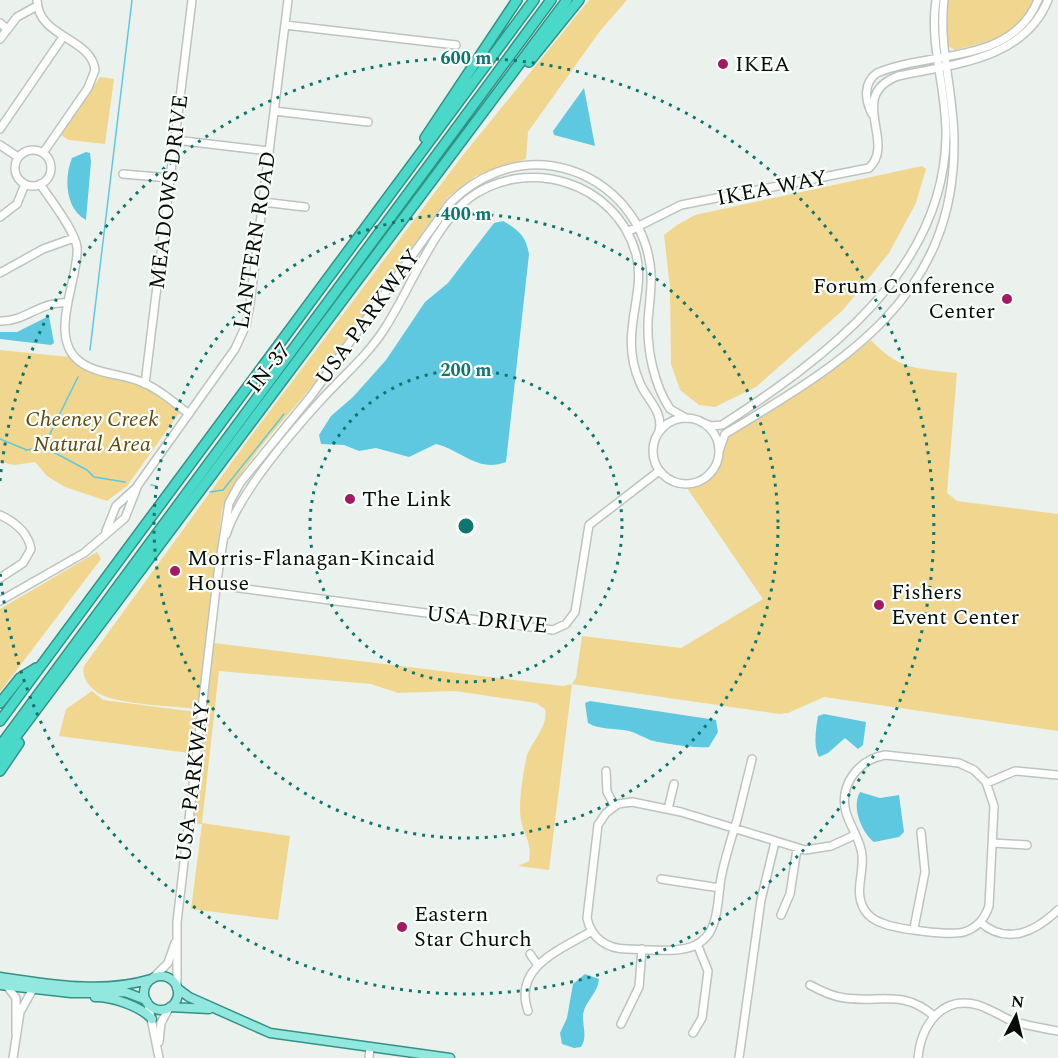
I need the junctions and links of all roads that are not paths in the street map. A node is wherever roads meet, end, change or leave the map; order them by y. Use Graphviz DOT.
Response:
graph roads {
  1 [pos="192,0"];
  2 [pos="288,0"];
  3 [pos="517,0"];
  4 [pos="532,0"];
  5 [pos="551,0"];
  6 [pos="567,0"];
  7 [pos="579,0"];
  8 [pos="936,0"];
  9 [pos="944,0"];
  10 [pos="1038,0"];
  11 [pos="1048,0"];
  12 [pos="37,3"];
  13 [pos="0,23"];
  14 [pos="285,25"];
  15 [pos="7,29"];
  16 [pos="63,37"];
  17 [pos="0,39"];
  18 [pos="456,45"];
  19 [pos="946,56"];
  20 [pos="938,58"];
  21 [pos="947,65"];
  22 [pos="939,67"];
  23 [pos="506,85"];
  24 [pos="274,111"];
  25 [pos="873,118"];
  26 [pos="368,122"];
  27 [pos="0,129"];
  28 [pos="175,140"];
  29 [pos="0,145"];
  30 [pos="270,151"];
  31 [pos="43,153"];
  32 [pos="18,157"];
  33 [pos="123,174"];
  34 [pos="170,178"];
  35 [pos="25,184"];
  36 [pos="40,184"];
  37 [pos="263,202"];
  38 [pos="305,207"];
  39 [pos="374,215"];
  40 [pos="0,217"];
  41 [pos="638,227"];
  42 [pos="627,232"];
  43 [pos="74,238"];
  44 [pos="0,273"];
  45 [pos="67,303"];
  46 [pos="0,321"];
  47 [pos="145,384"];
  48 [pos="189,414"];
  49 [pos="686,418"];
  50 [pos="701,422"];
  51 [pos="658,431"];
  52 [pos="719,451"];
  53 [pos="659,471"];
  54 [pos="138,485"];
  55 [pos="0,515"];
  56 [pos="104,535"];
  57 [pos="221,552"];
  58 [pos="0,578"];
  59 [pos="217,585"];
  60 [pos="0,601"];
  61 [pos="40,665"];
  62 [pos="45,700"];
  63 [pos="0,703"];
  64 [pos="0,721"];
  65 [pos="0,746"];
  66 [pos="0,758"];
  67 [pos="752,759"];
  68 [pos="0,771"];
  69 [pos="606,771"];
  70 [pos="1058,775"];
  71 [pos="987,783"];
  72 [pos="674,784"];
  73 [pos="615,806"];
  74 [pos="668,809"];
  75 [pos="735,828"];
  76 [pos="921,832"];
  77 [pos="855,835"];
  78 [pos="775,842"];
  79 [pos="993,843"];
  80 [pos="1027,845"];
  81 [pos="797,849"];
  82 [pos="661,879"];
  83 [pos="720,888"];
  84 [pos="1058,909"];
  85 [pos="781,915"];
  86 [pos="980,922"];
  87 [pos="914,928"];
  88 [pos="592,931"];
  89 [pos="176,940"];
  90 [pos="697,945"];
  91 [pos="642,949"];
  92 [pos="530,954"];
  93 [pos="537,964"];
  94 [pos="0,977"];
  95 [pos="152,978"];
  96 [pos="3,985"];
  97 [pos="810,985"];
  98 [pos="177,987"];
  99 [pos="33,989"];
  100 [pos="71,993"];
  101 [pos="147,1002"];
  102 [pos="170,1007"];
  103 [pos="218,1010"];
  104 [pos="528,1011"];
  105 [pos="934,1016"];
  106 [pos="152,1019"];
  107 [pos="621,1024"];
  108 [pos="1058,1031"];
  109 [pos="693,1033"];
  110 [pos="16,1034"];
  111 [pos="158,1045"];
  112 [pos="370,1047"];
  113 [pos="13,1058"];
  114 [pos="159,1058"];
  115 [pos="369,1058"];
  116 [pos="450,1058"];
  117 [pos="739,1058"];
  118 [pos="918,1058"];
  1 -- 28 [label="street, MEADOWS DRIVE"];
  2 -- 14 [label="street, LANTERN ROAD"];
  3 -- 39 [label="highway"];
  4 -- 39 [label="highway"];
  5 -- 65 [label="highway"];
  6 -- 23 [label="highway, IN-37"];
  7 -- 23 [label="highway"];
  8 -- 20 [label="street, USA PARKWAY"];
  9 -- 19 [label="street"];
  10 -- 19 [label="street, IKEA WAY"];
  11 -- 21 [label="street, IKEA WAY"];
  12 -- 15 [label="street"];
  12 -- 16 [label="street"];
  13 -- 15 [label="street"];
  14 -- 18 [label="street"];
  14 -- 24 [label="street, LANTERN ROAD"];
  15 -- 17 [label="street"];
  16 -- 27 [label="street"];
  16 -- 31 [label="street"];
  19 -- 20 [label="street, IKEA WAY"];
  19 -- 21 [label="street"];
  20 -- 22 [label="street, USA PARKWAY"];
  20 -- 25 [label="street, IKEA WAY"];
  21 -- 22 [label="street, IKEA WAY"];
  21 -- 52 [label="street"];
  22 -- 25 [label="street, IKEA WAY"];
  22 -- 50 [label="street, USA PARKWAY"];
  23 -- 62 [label="highway, IN-37"];
  24 -- 26 [label="street"];
  24 -- 30 [label="street, LANTERN ROAD"];
  25 -- 41 [label="street, IKEA WAY"];
  28 -- 30 [label="street"];
  28 -- 34 [label="street, MEADOWS DRIVE"];
  29 -- 32 [label="street"];
  30 -- 37 [label="street, LANTERN ROAD"];
  31 -- 32 [label="street"];
  31 -- 36 [label="street"];
  32 -- 35 [label="street"];
  33 -- 34 [label="street"];
  34 -- 47 [label="street, MEADOWS DRIVE"];
  35 -- 36 [label="street"];
  35 -- 40 [label="street"];
  36 -- 43 [label="street"];
  37 -- 38 [label="street"];
  37 -- 48 [label="street, LANTERN ROAD"];
  39 -- 61 [label="highway"];
  41 -- 42 [label="street, IKEA WAY"];
  41 -- 49 [label="street, USA PARKWAY"];
  41 -- 57 [label="street, USA PARKWAY"];
  42 -- 51 [label="street, USA PARKWAY"];
  42 -- 57 [label="street, USA PARKWAY"];
  43 -- 44 [label="street"];
  43 -- 45 [label="street"];
  45 -- 46 [label="street"];
  45 -- 47 [label="street"];
  47 -- 48 [label="street"];
  48 -- 54 [label="street, LANTERN ROAD"];
  49 -- 50 [label="street, USA PARKWAY"];
  49 -- 51 [label="street"];
  50 -- 52 [label="street"];
  51 -- 53 [label="street, USA PARKWAY"];
  52 -- 53 [label="street"];
  53 -- 59 [label="street, USA DRIVE"];
  54 -- 56 [label="street, LANTERN ROAD"];
  54 -- 56 [label="street, LANTERN ROAD"];
  55 -- 58 [label="street"];
  56 -- 60 [label="street, LANTERN ROAD"];
  57 -- 59 [label="street, USA PARKWAY"];
  59 -- 89 [label="street, USA PARKWAY"];
  61 -- 63 [label="highway"];
  61 -- 64 [label="highway"];
  62 -- 66 [label="highway, IN-37"];
  62 -- 68 [label="highway"];
  67 -- 75 [label="street"];
  69 -- 73 [label="street"];
  70 -- 71 [label="street"];
  71 -- 77 [label="street"];
  71 -- 79 [label="street"];
  72 -- 74 [label="street"];
  73 -- 74 [label="street"];
  73 -- 88 [label="street"];
  74 -- 75 [label="street"];
  75 -- 78 [label="street"];
  75 -- 83 [label="street"];
  76 -- 87 [label="street"];
  77 -- 81 [label="street"];
  77 -- 87 [label="street"];
  78 -- 81 [label="street"];
  78 -- 117 [label="street"];
  79 -- 80 [label="street"];
  79 -- 86 [label="street"];
  81 -- 85 [label="street"];
  82 -- 83 [label="street"];
  83 -- 90 [label="street"];
  84 -- 86 [label="street"];
  86 -- 87 [label="street"];
  88 -- 91 [label="street"];
  88 -- 93 [label="street"];
  89 -- 95 [label="street, USA PARKWAY"];
  89 -- 98 [label="street, USA PARKWAY"];
  90 -- 91 [label="street"];
  90 -- 109 [label="street"];
  91 -- 107 [label="street"];
  92 -- 93 [label="street"];
  93 -- 104 [label="street"];
  94 -- 95 [label="main road"];
  95 -- 98 [label="main road"];
  95 -- 101 [label="main road"];
  96 -- 99 [label="main road"];
  96 -- 110 [label="street"];
  97 -- 105 [label="street"];
  98 -- 102 [label="main road"];
  98 -- 103 [label="main road"];
  99 -- 100 [label="main road"];
  99 -- 110 [label="street"];
  100 -- 101 [label="main road"];
  100 -- 106 [label="main road"];
  101 -- 102 [label="main road"];
  101 -- 106 [label="street"];
  102 -- 103 [label="main road"];
  102 -- 111 [label="street"];
  103 -- 112 [label="main road"];
  105 -- 108 [label="street"];
  105 -- 118 [label="street"];
  106 -- 111 [label="street"];
  110 -- 113 [label="street"];
  111 -- 114 [label="street"];
  112 -- 115 [label="street"];
  112 -- 116 [label="main road"];
}
